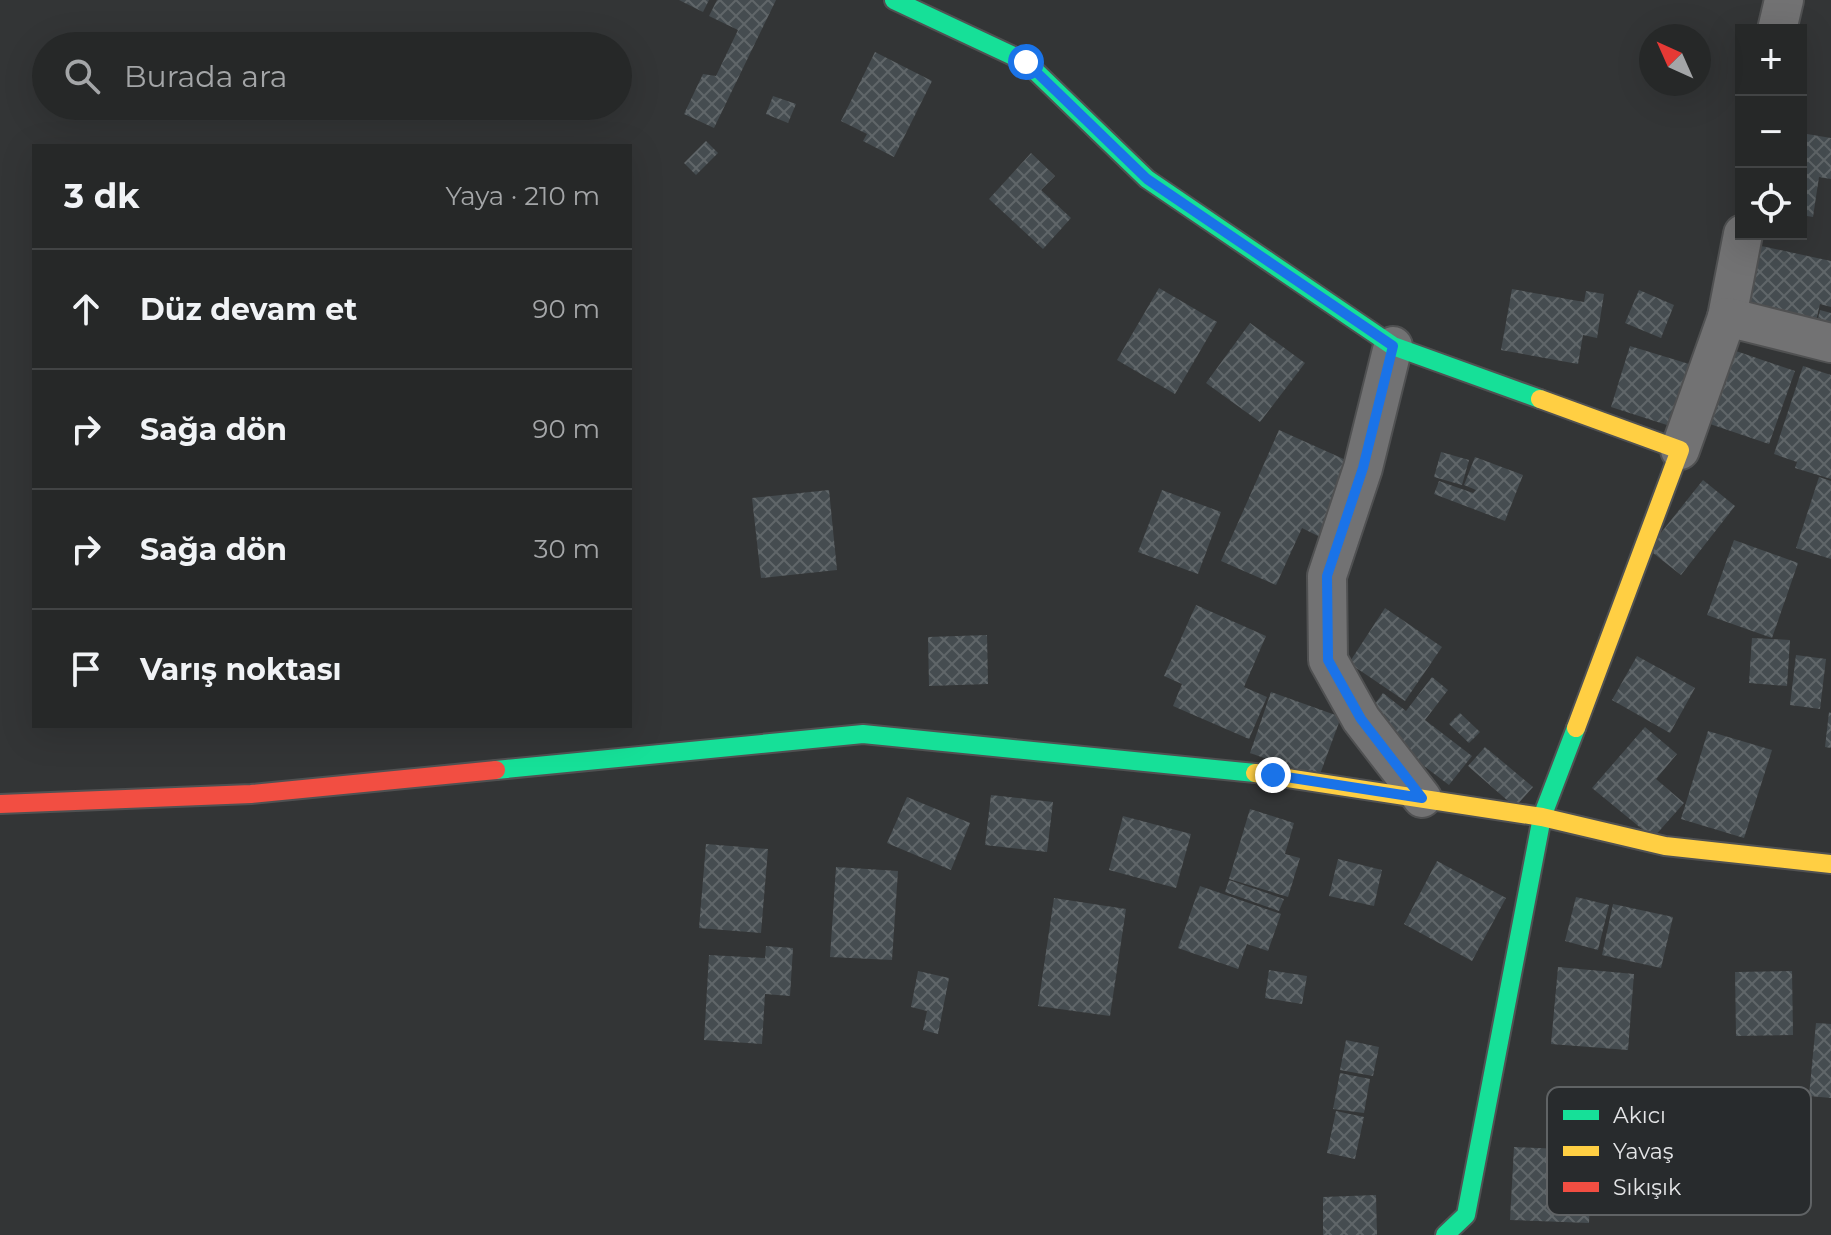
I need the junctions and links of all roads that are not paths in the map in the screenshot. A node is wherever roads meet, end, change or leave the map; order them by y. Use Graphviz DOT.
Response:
graph roads {
  1 [pos="894,0"];
  2 [pos="1784,0"];
  3 [pos="1778,24"];
  4 [pos="1742,240"];
  5 [pos="1727,317"];
  6 [pos="1831,343"];
  7 [pos="1393,346"];
  8 [pos="1680,450"];
  9 [pos="1422,798"];
  10 [pos="0,804"];
  11 [pos="1542,817"];
  12 [pos="1831,864"];
  13 [pos="1445,1235"];
  1 -- 7 [label="street"];
  2 -- 3 [label="street"];
  4 -- 5 [label="street"];
  5 -- 6 [label="street"];
  5 -- 8 [label="street"];
  7 -- 8 [label="street"];
  7 -- 9 [label="street"];
  8 -- 11 [label="street"];
  9 -- 10 [label="street"];
  9 -- 11 [label="street"];
  11 -- 12 [label="street"];
  11 -- 13 [label="street"];
}
